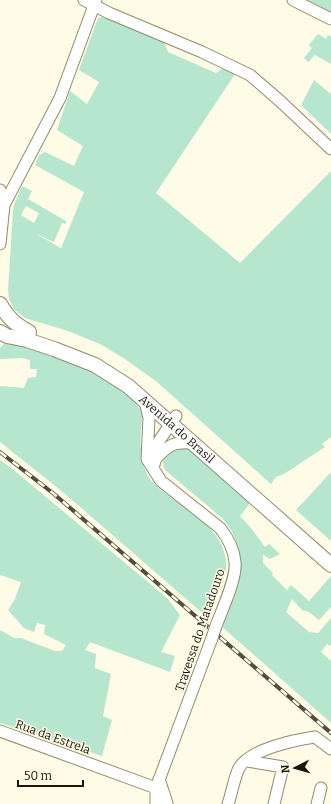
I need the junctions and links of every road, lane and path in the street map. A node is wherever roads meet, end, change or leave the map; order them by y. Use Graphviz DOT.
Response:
graph roads {
  1 [pos="293,0"];
  2 [pos="91,2"];
  3 [pos="331,20"];
  4 [pos="331,148"];
  5 [pos="0,190"];
  6 [pos="2,204"];
  7 [pos="0,244"];
  8 [pos="0,305"];
  9 [pos="0,319"];
  10 [pos="0,327"];
  11 [pos="0,332"];
  12 [pos="29,332"];
  13 [pos="145,401"];
  14 [pos="173,420"];
  15 [pos="147,440"];
  16 [pos="193,443"];
  17 [pos="155,463"];
  18 [pos="331,553"];
  19 [pos="331,564"];
  20 [pos="0,731"];
  21 [pos="331,749"];
  22 [pos="247,760"];
  23 [pos="142,784"];
  24 [pos="158,784"];
  25 [pos="321,788"];
  26 [pos="152,804"];
  27 [pos="163,804"];
  28 [pos="228,804"];
  29 [pos="274,804"];
  30 [pos="317,804"];
  1 -- 3 [label="street"];
  2 -- 4 [label="street"];
  2 -- 6 [label="street"];
  5 -- 6 [label="street"];
  6 -- 7 [label="street"];
  8 -- 9 [label="street"];
  8 -- 12 [label="main road, Avenida do Brasil"];
  10 -- 12 [label="main road, Avenida do Brasil"];
  11 -- 13 [label="main road, Avenida do Brasil"];
  12 -- 14 [label="main road, Avenida do Brasil"];
  13 -- 14 [label="main road, Avenida do Brasil"];
  13 -- 15 [label="street"];
  14 -- 15 [label="street"];
  14 -- 16 [label="main road, Avenida do Brasil"];
  14 -- 17 [label="street"];
  14 -- 18 [label="main road, Avenida do Brasil"];
  15 -- 17 [label="street"];
  16 -- 17 [label="street"];
  16 -- 19 [label="main road, Avenida do Brasil"];
  17 -- 24 [label="street, Travessa do Matadouro, bridge"];
  20 -- 23 [label="street, Rua da Estrela"];
  21 -- 22 [label="street"];
  22 -- 28 [label="street"];
  22 -- 29 [label="street"];
  23 -- 24 [label="street, Rua da Estrela"];
  23 -- 26 [label="street"];
  24 -- 27 [label="street"];
  25 -- 30 [label="street"];
}
